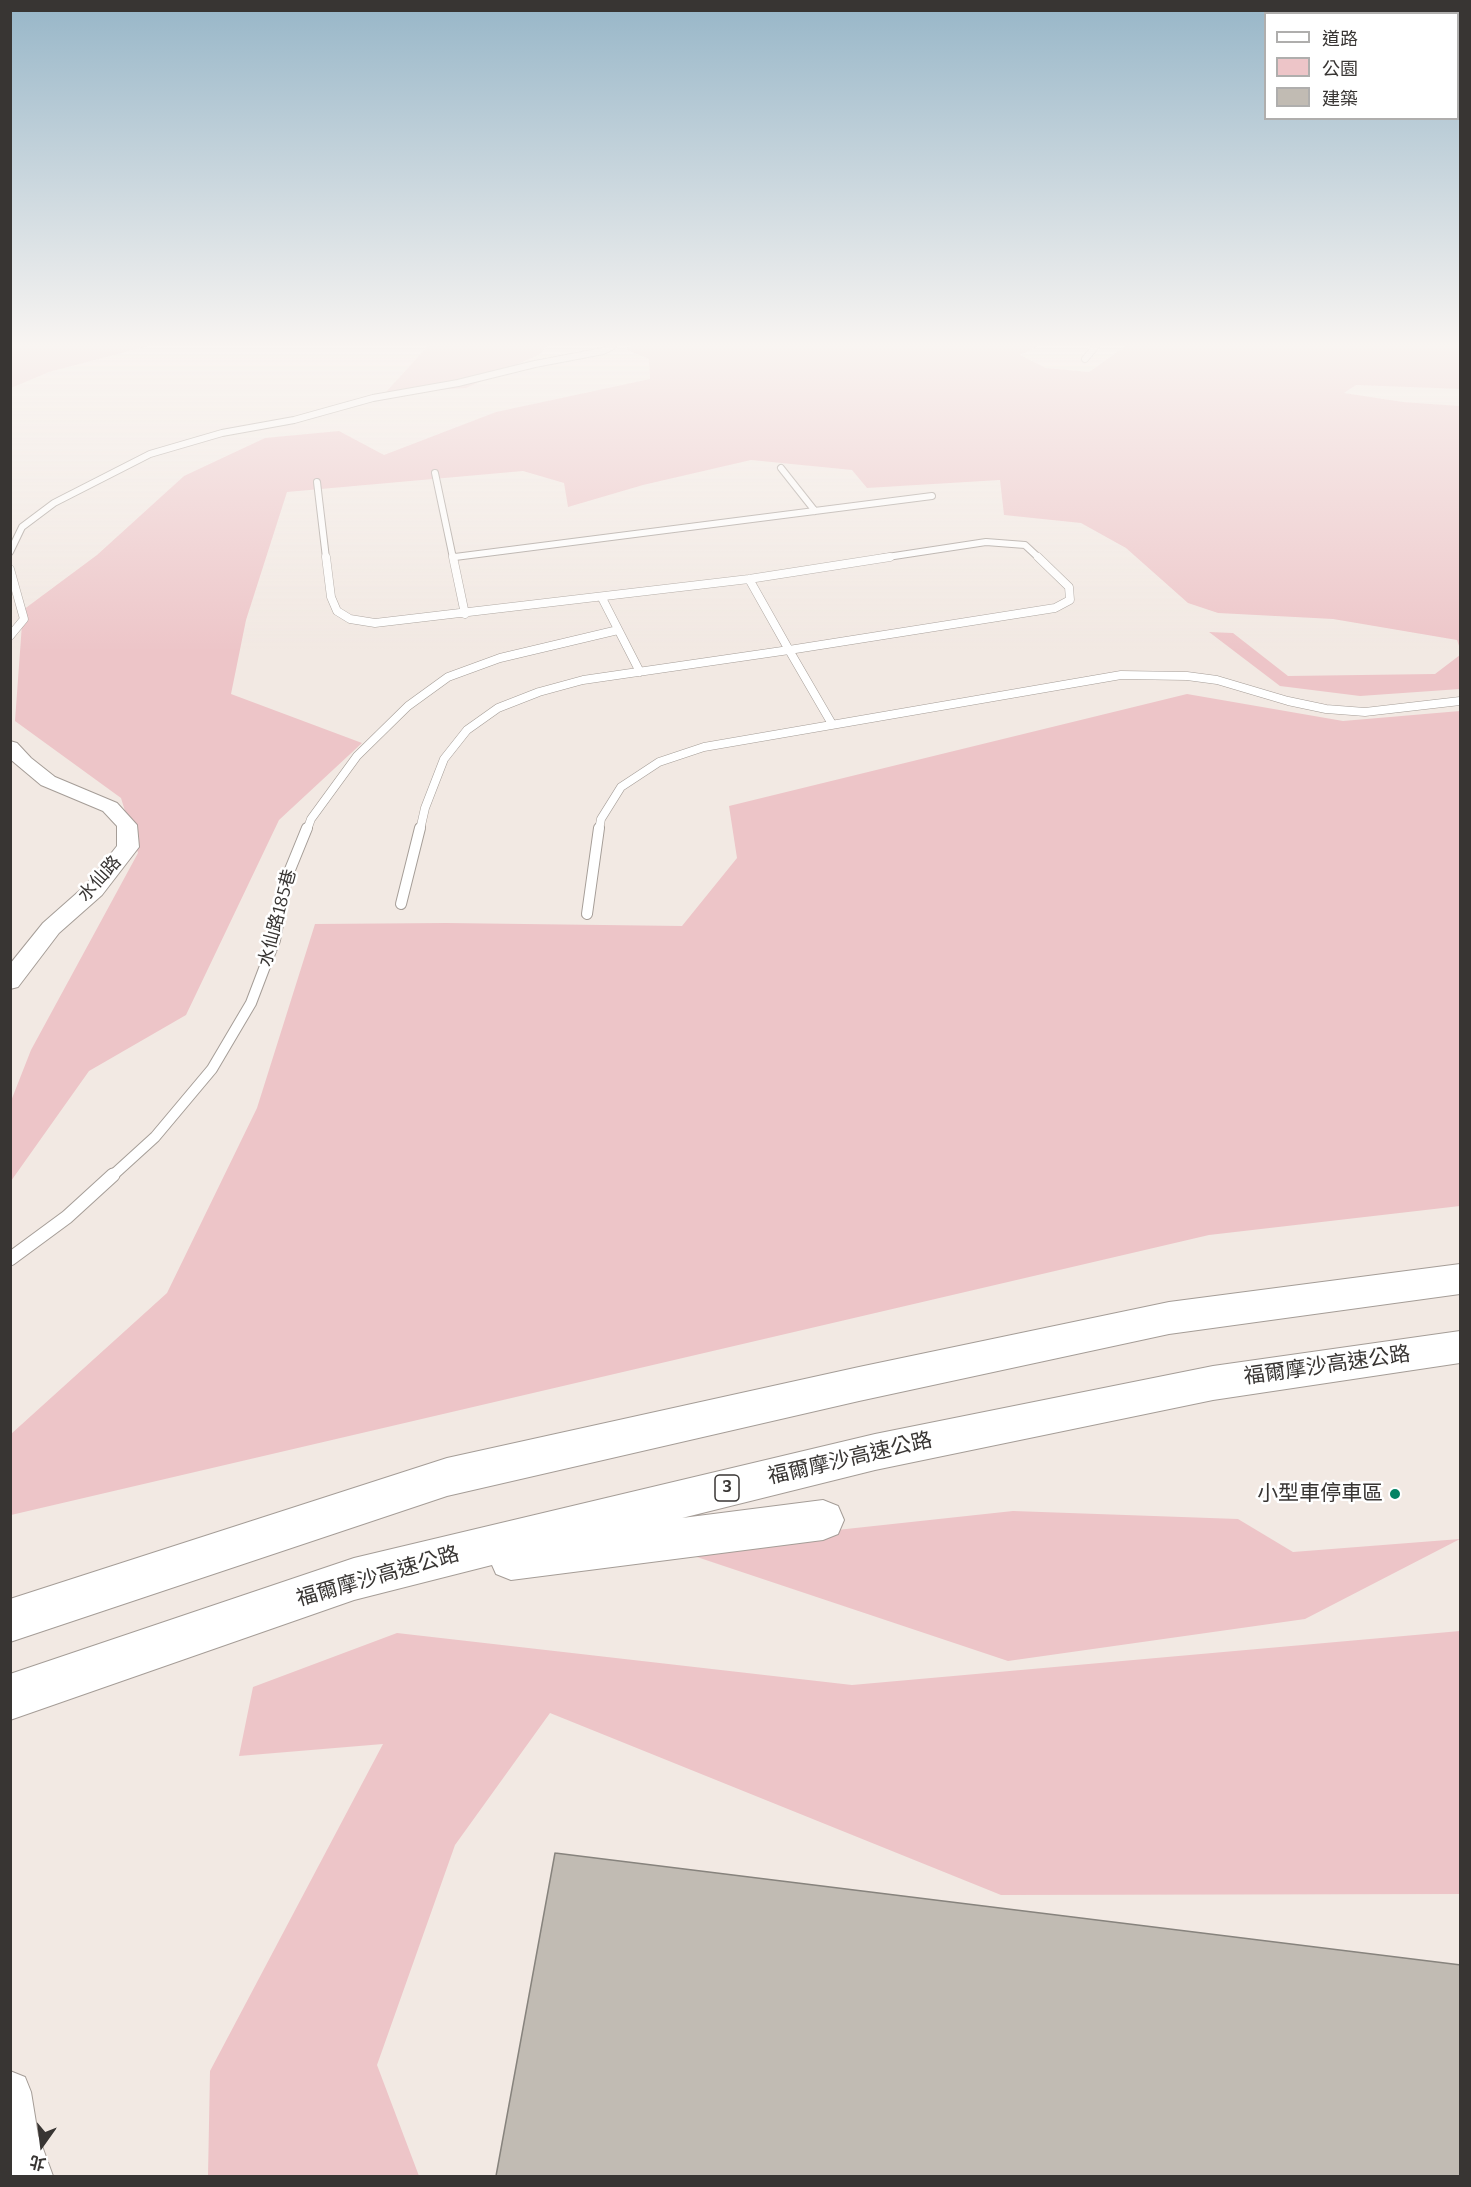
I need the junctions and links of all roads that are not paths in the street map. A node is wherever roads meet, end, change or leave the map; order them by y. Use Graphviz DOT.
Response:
graph roads {
  1 [pos="170,448"];
  2 [pos="781,468"];
  3 [pos="435,473"];
  4 [pos="317,482"];
  5 [pos="932,496"];
  6 [pos="815,511"];
  7 [pos="10,552"];
  8 [pos="454,557"];
  9 [pos="10,569"];
  10 [pos="749,579"];
  11 [pos="602,598"];
  12 [pos="465,614"];
  13 [pos="618,630"];
  14 [pos="10,636"];
  15 [pos="789,650"];
  16 [pos="640,672"];
  17 [pos="1461,701"];
  18 [pos="832,724"];
  19 [pos="10,747"];
  20 [pos="401,904"];
  21 [pos="587,914"];
  22 [pos="10,981"];
  23 [pos="10,1258"];
  24 [pos="1461,1279"];
  25 [pos="1461,1347"];
  26 [pos="823,1520"];
  27 [pos="354,1579"];
  28 [pos="10,1621"];
  29 [pos="10,1697"];
  30 [pos="10,2092"];
  31 [pos="13,2136"];
  32 [pos="31,2176"];
  1 -- 7 [label="lane"];
  2 -- 6 [label="lane"];
  3 -- 8 [label="lane"];
  4 -- 12 [label="lane"];
  5 -- 6 [label="lane"];
  6 -- 8 [label="lane"];
  8 -- 12 [label="lane"];
  9 -- 14 [label="lane"];
  10 -- 11 [label="lane"];
  10 -- 15 [label="lane"];
  10 -- 15 [label="lane"];
  11 -- 12 [label="lane"];
  11 -- 13 [label="lane"];
  13 -- 16 [label="lane"];
  13 -- 23 [label="lane, 水仙路185巷"];
  15 -- 16 [label="lane"];
  15 -- 18 [label="lane"];
  16 -- 20 [label="lane"];
  17 -- 18 [label="lane"];
  18 -- 21 [label="lane"];
  19 -- 22 [label="street, 水仙路"];
  24 -- 28 [label="highway"];
  25 -- 27 [label="highway, 福爾摩沙高速公路 / 3"];
  26 -- 27 [label="highway"];
  27 -- 29 [label="highway, 福爾摩沙高速公路 / 3"];
  30 -- 31 [label="street"];
  31 -- 32 [label="street"];
}
